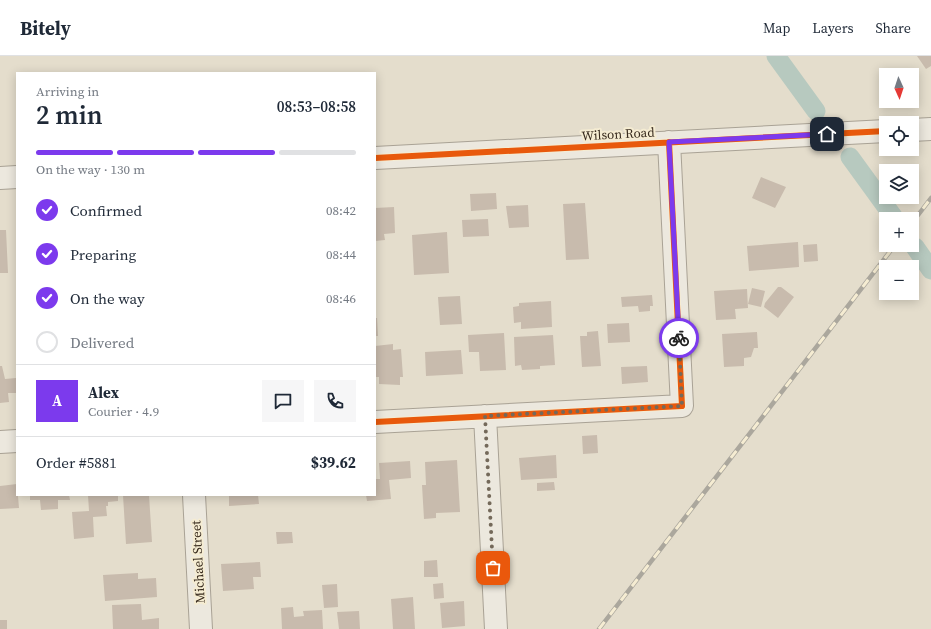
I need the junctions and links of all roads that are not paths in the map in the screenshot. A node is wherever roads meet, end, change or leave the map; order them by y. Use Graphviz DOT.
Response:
graph roads {
  1 [pos="931,129"];
  2 [pos="919,130"];
  3 [pos="879,131"];
  4 [pos="669,142"];
  5 [pos="376,158"];
  6 [pos="16,177"];
  7 [pos="0,178"];
  8 [pos="485,416"];
  9 [pos="376,422"];
  10 [pos="16,441"];
  11 [pos="0,442"];
  12 [pos="194,496"];
  13 [pos="202,629"];
  14 [pos="496,629"];
  1 -- 2 [label="street"];
  3 -- 4 [label="street, Wilson Road"];
  4 -- 5 [label="street, Wilson Road"];
  4 -- 8 [label="street"];
  6 -- 7 [label="street"];
  8 -- 9 [label="street"];
  8 -- 14 [label="street"];
  10 -- 11 [label="street"];
  12 -- 13 [label="street, Michael Street"];
}
